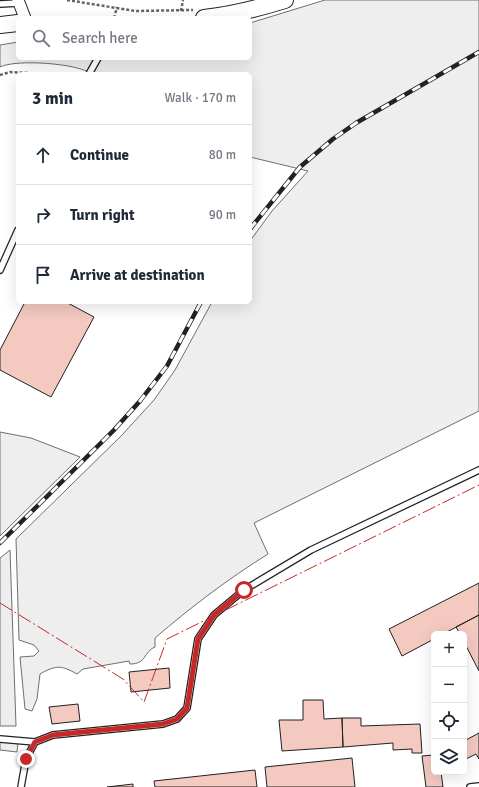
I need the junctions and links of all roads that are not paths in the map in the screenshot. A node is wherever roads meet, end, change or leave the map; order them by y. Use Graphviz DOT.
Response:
graph roads {
  1 [pos="285,0"];
  2 [pos="18,1"];
  3 [pos="0,4"];
  4 [pos="200,14"];
  5 [pos="24,16"];
  6 [pos="16,23"];
  7 [pos="0,25"];
  8 [pos="97,60"];
  9 [pos="90,72"];
  10 [pos="16,234"];
  11 [pos="0,270"];
  12 [pos="479,470"];
  13 [pos="0,739"];
  14 [pos="35,742"];
  15 [pos="479,786"];
  16 [pos="21,787"];
  17 [pos="470,787"];
  1 -- 4 [label="main road"];
  2 -- 3 [label="lane"];
  2 -- 5 [label="street"];
  6 -- 7 [label="main road"];
  8 -- 9 [label="lane"];
  10 -- 11 [label="lane"];
  12 -- 14 [label="lane"];
  13 -- 14 [label="lane"];
  14 -- 16 [label="lane"];
  15 -- 17 [label="lane"];
}
